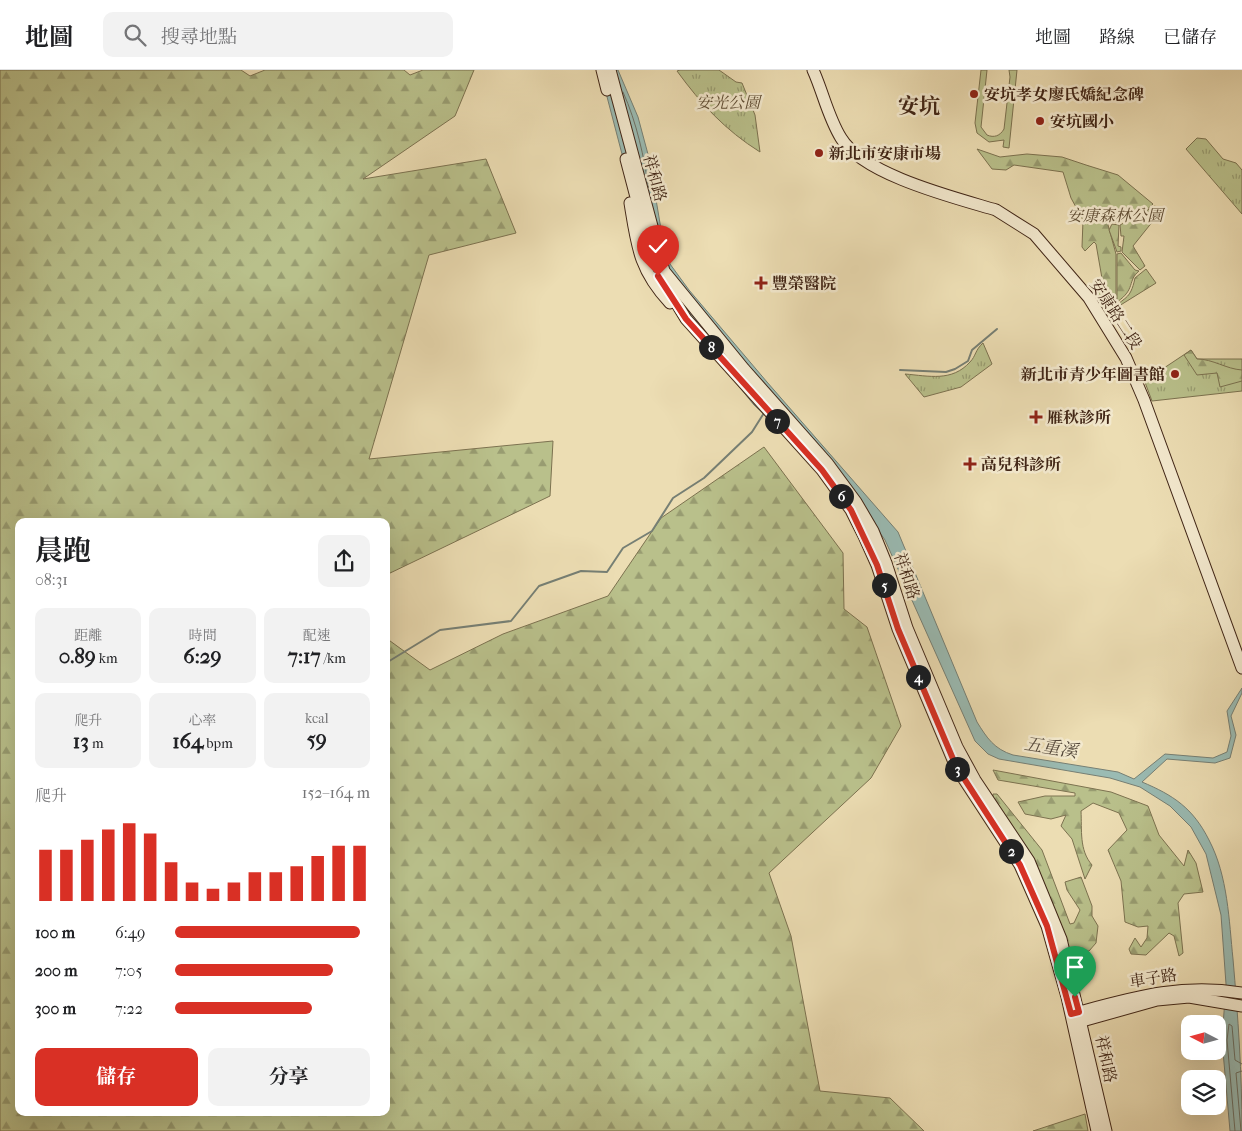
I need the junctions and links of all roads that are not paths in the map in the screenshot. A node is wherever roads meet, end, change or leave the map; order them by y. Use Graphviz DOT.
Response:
graph roads {
  1 [pos="602,70"];
  2 [pos="610,70"];
  3 [pos="813,70"];
  4 [pos="767,403"];
  5 [pos="1242,668"];
  6 [pos="1242,993"];
  7 [pos="1242,1006"];
  8 [pos="1076,1018"];
  9 [pos="1097,1131"];
  10 [pos="1106,1131"];
  1 -- 4 [label="main road, 祥和路"];
  2 -- 4 [label="main road, 祥和路"];
  3 -- 5 [label="main road, 安康路二段"];
  4 -- 8 [label="main road, 祥和路"];
  6 -- 8 [label="main road, 車子路"];
  7 -- 8 [label="main road, 車子路"];
  8 -- 9 [label="main road, 祥和路"];
  8 -- 10 [label="main road, 祥和路"];
}
